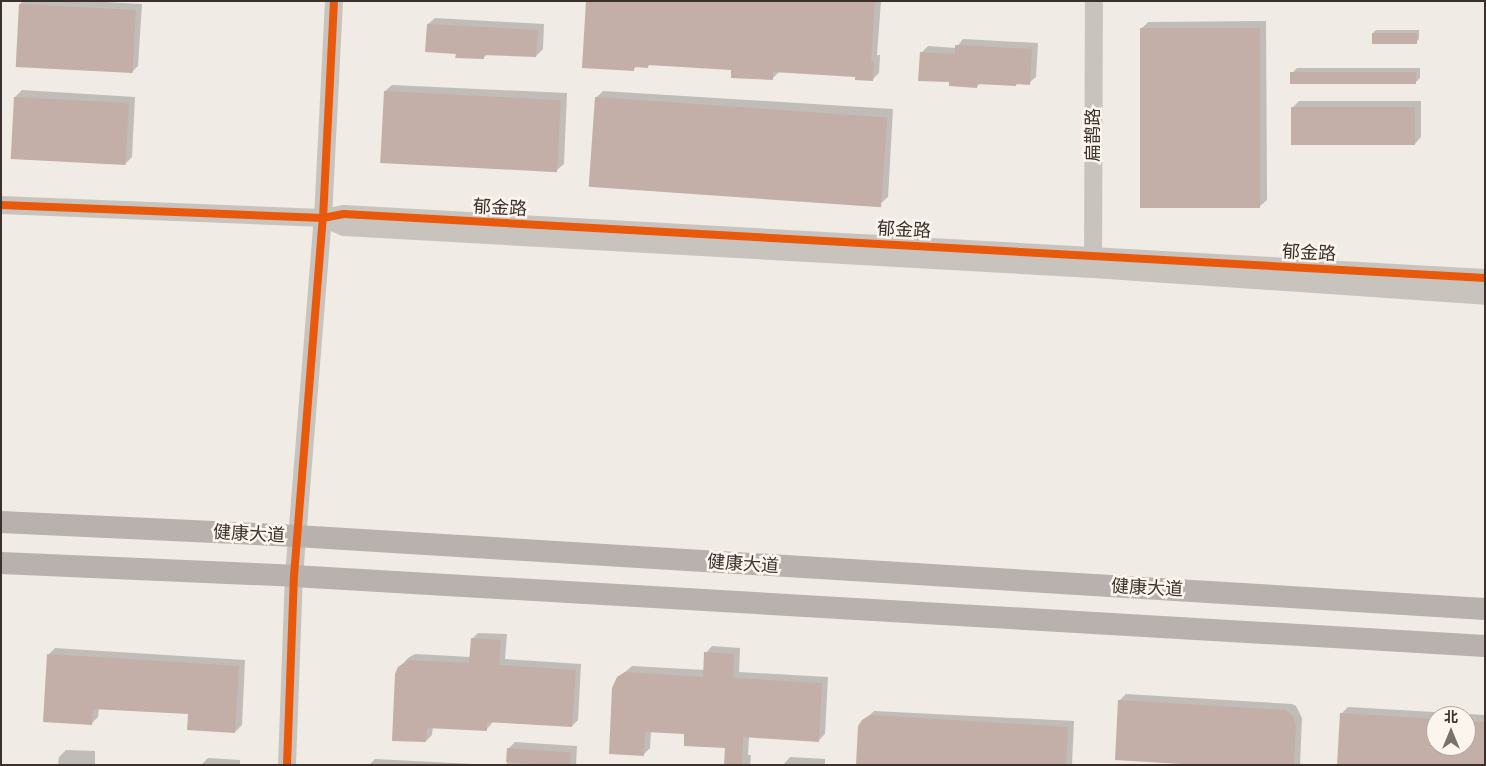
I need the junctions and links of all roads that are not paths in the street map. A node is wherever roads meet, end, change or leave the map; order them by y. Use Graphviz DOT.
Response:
graph roads {
  1 [pos="334,1"];
  2 [pos="1094,1"];
  3 [pos="1,205"];
  4 [pos="323,218"];
  5 [pos="1093,263"];
  6 [pos="1485,278"];
  7 [pos="1485,296"];
  8 [pos="1,522"];
  9 [pos="296,536"];
  10 [pos="1,563"];
  11 [pos="294,576"];
  12 [pos="1485,609"];
  13 [pos="1485,646"];
  14 [pos="287,765"];
  1 -- 4 [label="street"];
  2 -- 5 [label="street, 扁鹊路"];
  3 -- 4 [label="street, 郁金路"];
  4 -- 5 [label="street, 郁金路"];
  4 -- 9 [label="street"];
  5 -- 6 [label="street, 郁金路"];
  5 -- 7 [label="street, 郁金路"];
  8 -- 9 [label="main road, 健康大道"];
  9 -- 11 [label="street"];
  9 -- 12 [label="main road, 健康大道"];
  10 -- 11 [label="main road"];
  11 -- 13 [label="main road"];
  11 -- 14 [label="street"];
}
